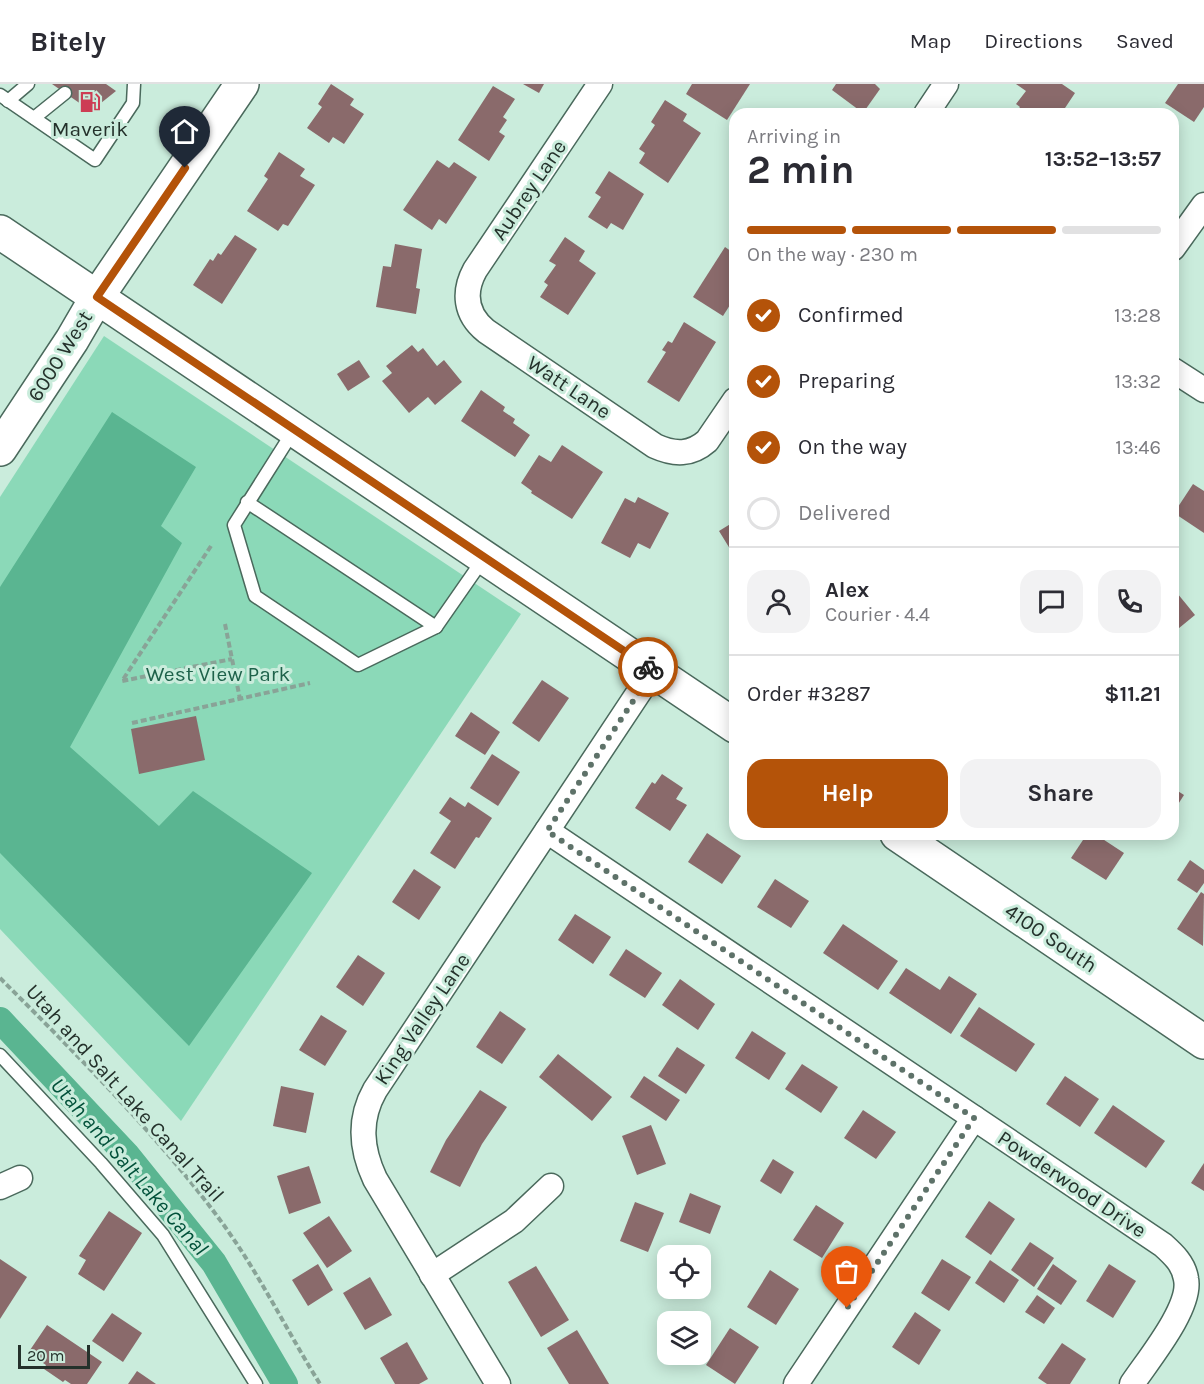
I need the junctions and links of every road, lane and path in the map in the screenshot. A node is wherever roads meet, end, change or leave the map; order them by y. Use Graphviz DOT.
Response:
graph roads {
  1 [pos="28,84"];
  2 [pos="134,84"];
  3 [pos="242,84"];
  4 [pos="600,84"];
  5 [pos="946,84"];
  6 [pos="65,93"];
  7 [pos="4,98"];
  8 [pos="930,108"];
  9 [pos="34,118"];
  10 [pos="1204,205"];
  11 [pos="0,232"];
  12 [pos="1179,240"];
  13 [pos="97,297"];
  14 [pos="467,300"];
  15 [pos="1179,374"];
  16 [pos="1204,390"];
  17 [pos="729,409"];
  18 [pos="295,430"];
  19 [pos="0,449"];
  20 [pos="247,502"];
  21 [pos="211,546"];
  22 [pos="484,557"];
  23 [pos="225,624"];
  24 [pos="436,627"];
  25 [pos="232,659"];
  26 [pos="653,671"];
  27 [pos="310,683"];
  28 [pos="240,699"];
  29 [pos="729,722"];
  30 [pos="132,723"];
  31 [pos="547,831"];
  32 [pos="906,840"];
  33 [pos="0,978"];
  34 [pos="1203,1040"];
  35 [pos="0,1055"];
  36 [pos="974,1118"];
  37 [pos="551,1186"];
  38 [pos="432,1275"];
  39 [pos="256,1384"];
  40 [pos="320,1384"];
  41 [pos="498,1384"];
  42 [pos="796,1384"];
  43 [pos="1132,1384"];
  1 -- 7 [label="lane"];
  2 -- 9 [label="lane"];
  3 -- 13 [label="main road, 6000 West"];
  4 -- 14 [label="street, Aubrey Lane"];
  5 -- 8 [label="street"];
  6 -- 9 [label="lane"];
  7 -- 9 [label="lane"];
  10 -- 12 [label="street"];
  11 -- 13 [label="main road"];
  13 -- 18 [label="main road"];
  13 -- 19 [label="main road, 6000 West"];
  14 -- 17 [label="street, Watt Lane"];
  15 -- 16 [label="street"];
  18 -- 20 [label="lane"];
  18 -- 22 [label="main road"];
  20 -- 24 [label="lane"];
  20 -- 24 [label="lane"];
  21 -- 25 [label="path"];
  22 -- 24 [label="lane"];
  22 -- 26 [label="main road"];
  23 -- 25 [label="path"];
  25 -- 28 [label="path"];
  26 -- 29 [label="main road"];
  26 -- 31 [label="street, King Valley Lane"];
  27 -- 28 [label="path"];
  28 -- 30 [label="path"];
  31 -- 36 [label="street, Powderwood Drive"];
  31 -- 38 [label="street, King Valley Lane"];
  32 -- 34 [label="main road, 4100 South"];
  33 -- 40 [label="path, Utah and Salt Lake Canal Trail"];
  35 -- 39 [label="lane"];
  36 -- 42 [label="street"];
  36 -- 43 [label="street, Powderwood Drive"];
  37 -- 38 [label="street"];
  38 -- 41 [label="street, King Valley Lane"];
}
